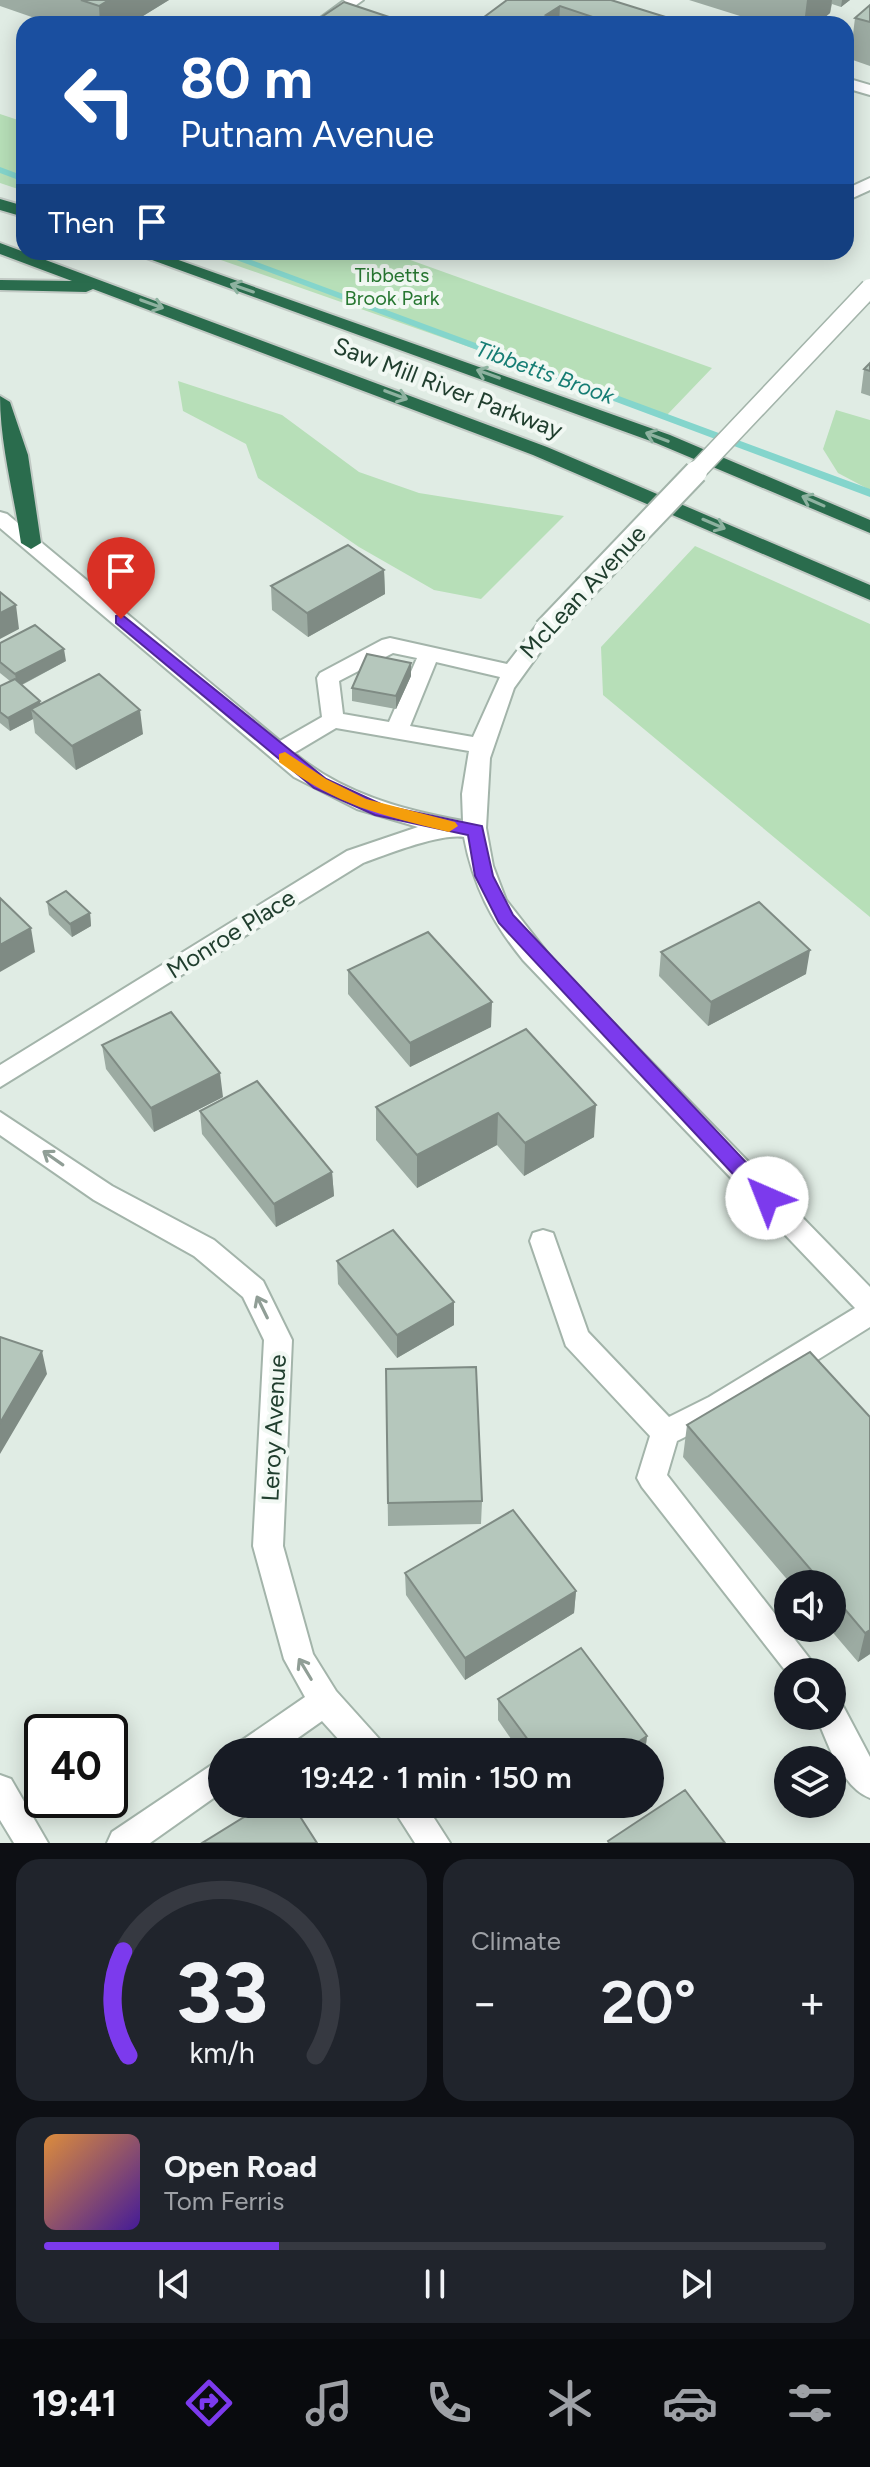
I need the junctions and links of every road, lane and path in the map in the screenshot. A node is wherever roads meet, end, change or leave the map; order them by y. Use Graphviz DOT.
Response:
graph roads {
  1 [pos="355,0"];
  2 [pos="333,16"];
  3 [pos="32,260"];
  4 [pos="161,260"];
  5 [pos="0,285"];
  6 [pos="108,288"];
  7 [pos="870,288"];
  8 [pos="0,402"];
  9 [pos="0,518"];
  10 [pos="870,527"];
  11 [pos="31,543"];
  12 [pos="870,593"];
  13 [pos="429,654"];
  14 [pos="511,672"];
  15 [pos="333,720"];
  16 [pos="397,731"];
  17 [pos="481,746"];
  18 [pos="278,752"];
  19 [pos="476,831"];
  20 [pos="0,1077"];
  21 [pos="0,1122"];
  22 [pos="543,1241"];
  23 [pos="870,1305"];
  24 [pos="870,1313"];
  25 [pos="665,1433"];
  26 [pos="794,1658"];
  27 [pos="325,1701"];
  28 [pos="838,1730"];
  29 [pos="272,1738"];
  30 [pos="358,1738"];
  31 [pos="208,1783"];
  32 [pos="870,1783"];
  33 [pos="0,1790"];
  34 [pos="416,1818"];
  35 [pos="32,1843"];
  36 [pos="123,1843"];
  37 [pos="434,1843"];
  1 -- 2 [label="street"];
  3 -- 6 [label="highway, Saw Mill River Parkway"];
  10 -- 4 [label="highway, Saw Mill River Parkway, one-way"];
  5 -- 6 [label="highway"];
  6 -- 12 [label="highway, Saw Mill River Parkway, one-way"];
  7 -- 14 [label="street, McLean Avenue, bridge"];
  8 -- 11 [label="highway"];
  9 -- 11 [label="street"];
  11 -- 18 [label="street"];
  13 -- 14 [label="street"];
  13 -- 15 [label="street"];
  13 -- 16 [label="street"];
  14 -- 17 [label="street, McLean Avenue"];
  15 -- 16 [label="street"];
  15 -- 18 [label="street"];
  16 -- 17 [label="street"];
  17 -- 19 [label="street, McLean Avenue"];
  18 -- 19 [label="street"];
  19 -- 20 [label="street, Monroe Place"];
  19 -- 23 [label="street, McLean Avenue"];
  27 -- 21 [label="street, Leroy Avenue, one-way"];
  22 -- 25 [label="street"];
  24 -- 25 [label="street"];
  25 -- 26 [label="street"];
  27 -- 29 [label="street"];
  27 -- 30 [label="street, Leroy Avenue"];
  28 -- 32 [label="street"];
  31 -- 36 [label="street"];
  33 -- 35 [label="street"];
  34 -- 37 [label="street"];
}
